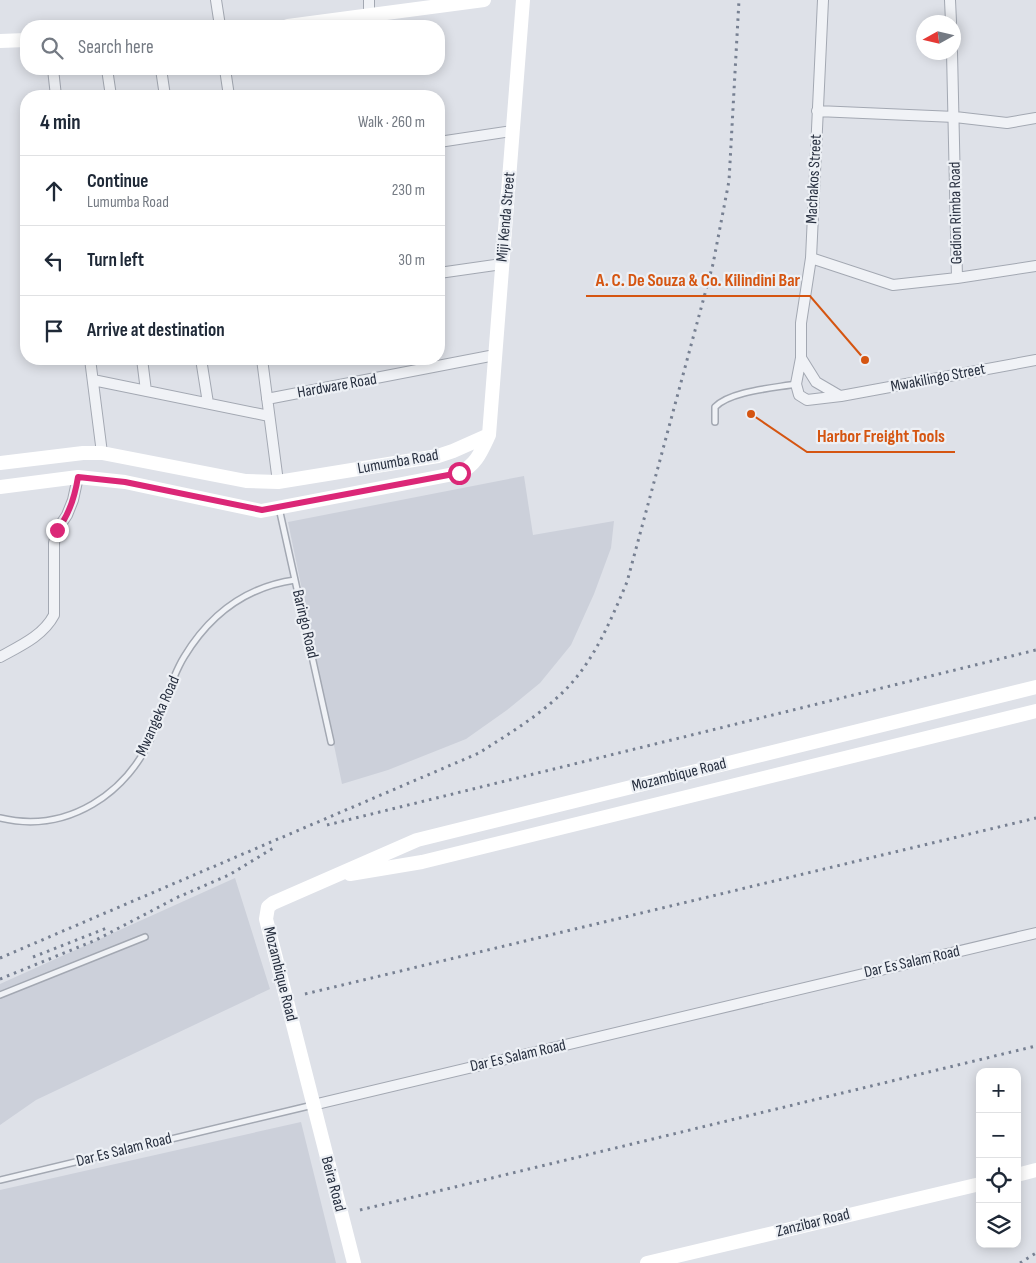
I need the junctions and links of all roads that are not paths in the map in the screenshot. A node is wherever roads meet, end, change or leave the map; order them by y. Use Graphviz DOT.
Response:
graph roads {
  1 [pos="216,0"];
  2 [pos="484,0"];
  3 [pos="523,0"];
  4 [pos="823,0"];
  5 [pos="950,0"];
  6 [pos="369,7"];
  7 [pos="951,15"];
  8 [pos="219,20"];
  9 [pos="314,20"];
  10 [pos="20,40"];
  11 [pos="0,41"];
  12 [pos="952,60"];
  13 [pos="54,75"];
  14 [pos="108,75"];
  15 [pos="162,75"];
  16 [pos="226,75"];
  17 [pos="55,90"];
  18 [pos="109,90"];
  19 [pos="164,90"];
  20 [pos="228,90"];
  21 [pos="817,110"];
  22 [pos="955,117"];
  23 [pos="1036,118"];
  24 [pos="512,131"];
  25 [pos="445,141"];
  26 [pos="811,258"];
  27 [pos="502,264"];
  28 [pos="1036,266"];
  29 [pos="445,271"];
  30 [pos="957,278"];
  31 [pos="495,355"];
  32 [pos="801,358"];
  33 [pos="1036,360"];
  34 [pos="91,365"];
  35 [pos="143,365"];
  36 [pos="203,365"];
  37 [pos="263,365"];
  38 [pos="443,365"];
  39 [pos="445,365"];
  40 [pos="93,380"];
  41 [pos="796,384"];
  42 [pos="146,391"];
  43 [pos="841,396"];
  44 [pos="267,399"];
  45 [pos="208,404"];
  46 [pos="269,416"];
  47 [pos="716,422"];
  48 [pos="488,435"];
  49 [pos="102,453"];
  50 [pos="0,463"];
  51 [pos="394,464"];
  52 [pos="78,477"];
  53 [pos="278,482"];
  54 [pos="397,485"];
  55 [pos="0,487"];
  56 [pos="279,507"];
  57 [pos="295,580"];
  58 [pos="0,657"];
  59 [pos="1036,687"];
  60 [pos="1036,711"];
  61 [pos="331,742"];
  62 [pos="0,818"];
  63 [pos="328,878"];
  64 [pos="1036,932"];
  65 [pos="145,937"];
  66 [pos="0,995"];
  67 [pos="313,1105"];
  68 [pos="1036,1170"];
  69 [pos="1021,1174"];
  70 [pos="0,1180"];
  71 [pos="976,1185"];
  72 [pos="354,1263"];
  73 [pos="647,1263"];
  1 -- 8 [label="street"];
  2 -- 6 [label="street"];
  3 -- 24 [label="street, Miji Kenda Street"];
  4 -- 21 [label="street, Machakos Street"];
  5 -- 7 [label="street"];
  6 -- 9 [label="street"];
  10 -- 11 [label="street"];
  12 -- 22 [label="street, Gedion Rimba Road"];
  13 -- 17 [label="street"];
  14 -- 18 [label="street"];
  15 -- 19 [label="street"];
  16 -- 20 [label="street"];
  21 -- 22 [label="street"];
  21 -- 26 [label="street, Machakos Street"];
  22 -- 23 [label="street"];
  22 -- 30 [label="street, Gedion Rimba Road"];
  24 -- 25 [label="street"];
  24 -- 27 [label="street, Miji Kenda Street"];
  26 -- 30 [label="street, Gedion Rimba Road"];
  26 -- 32 [label="street, Machakos Street"];
  27 -- 29 [label="street"];
  27 -- 31 [label="street, Miji Kenda Street"];
  28 -- 30 [label="street"];
  31 -- 39 [label="street, Hardware Road"];
  31 -- 48 [label="street, Miji Kenda Street"];
  32 -- 41 [label="street, Machakos Street"];
  32 -- 43 [label="street"];
  33 -- 43 [label="street, Mwakilingo Street"];
  34 -- 40 [label="street"];
  35 -- 42 [label="street"];
  36 -- 45 [label="street"];
  37 -- 44 [label="street"];
  38 -- 44 [label="street, Hardware Road"];
  40 -- 42 [label="street"];
  40 -- 49 [label="street"];
  41 -- 43 [label="street, Mwakilingo Street"];
  41 -- 47 [label="lane"];
  42 -- 45 [label="street"];
  44 -- 46 [label="street"];
  45 -- 46 [label="street"];
  46 -- 53 [label="street"];
  48 -- 51 [label="street, Lumumba Road"];
  48 -- 54 [label="street, Lumumba Road"];
  49 -- 50 [label="street, Lumumba Road"];
  49 -- 53 [label="street, Lumumba Road"];
  51 -- 53 [label="street, Lumumba Road"];
  51 -- 54 [label="street"];
  52 -- 55 [label="street, Lumumba Road"];
  52 -- 56 [label="street, Lumumba Road"];
  52 -- 58 [label="street"];
  54 -- 56 [label="street, Lumumba Road"];
  56 -- 57 [label="lane, Baringo Road"];
  57 -- 61 [label="lane, Baringo Road"];
  57 -- 62 [label="lane, Mwangeka Road"];
  59 -- 63 [label="street, Mozambique Road"];
  60 -- 63 [label="street, Mozambique Road"];
  63 -- 67 [label="street, Mozambique Road"];
  64 -- 67 [label="street, Dar Es Salam Road"];
  65 -- 66 [label="lane"];
  67 -- 70 [label="lane, Dar Es Salam Road"];
  67 -- 72 [label="street, Beira Road"];
  68 -- 69 [label="street"];
  71 -- 73 [label="street, Zanzibar Road"];
}
